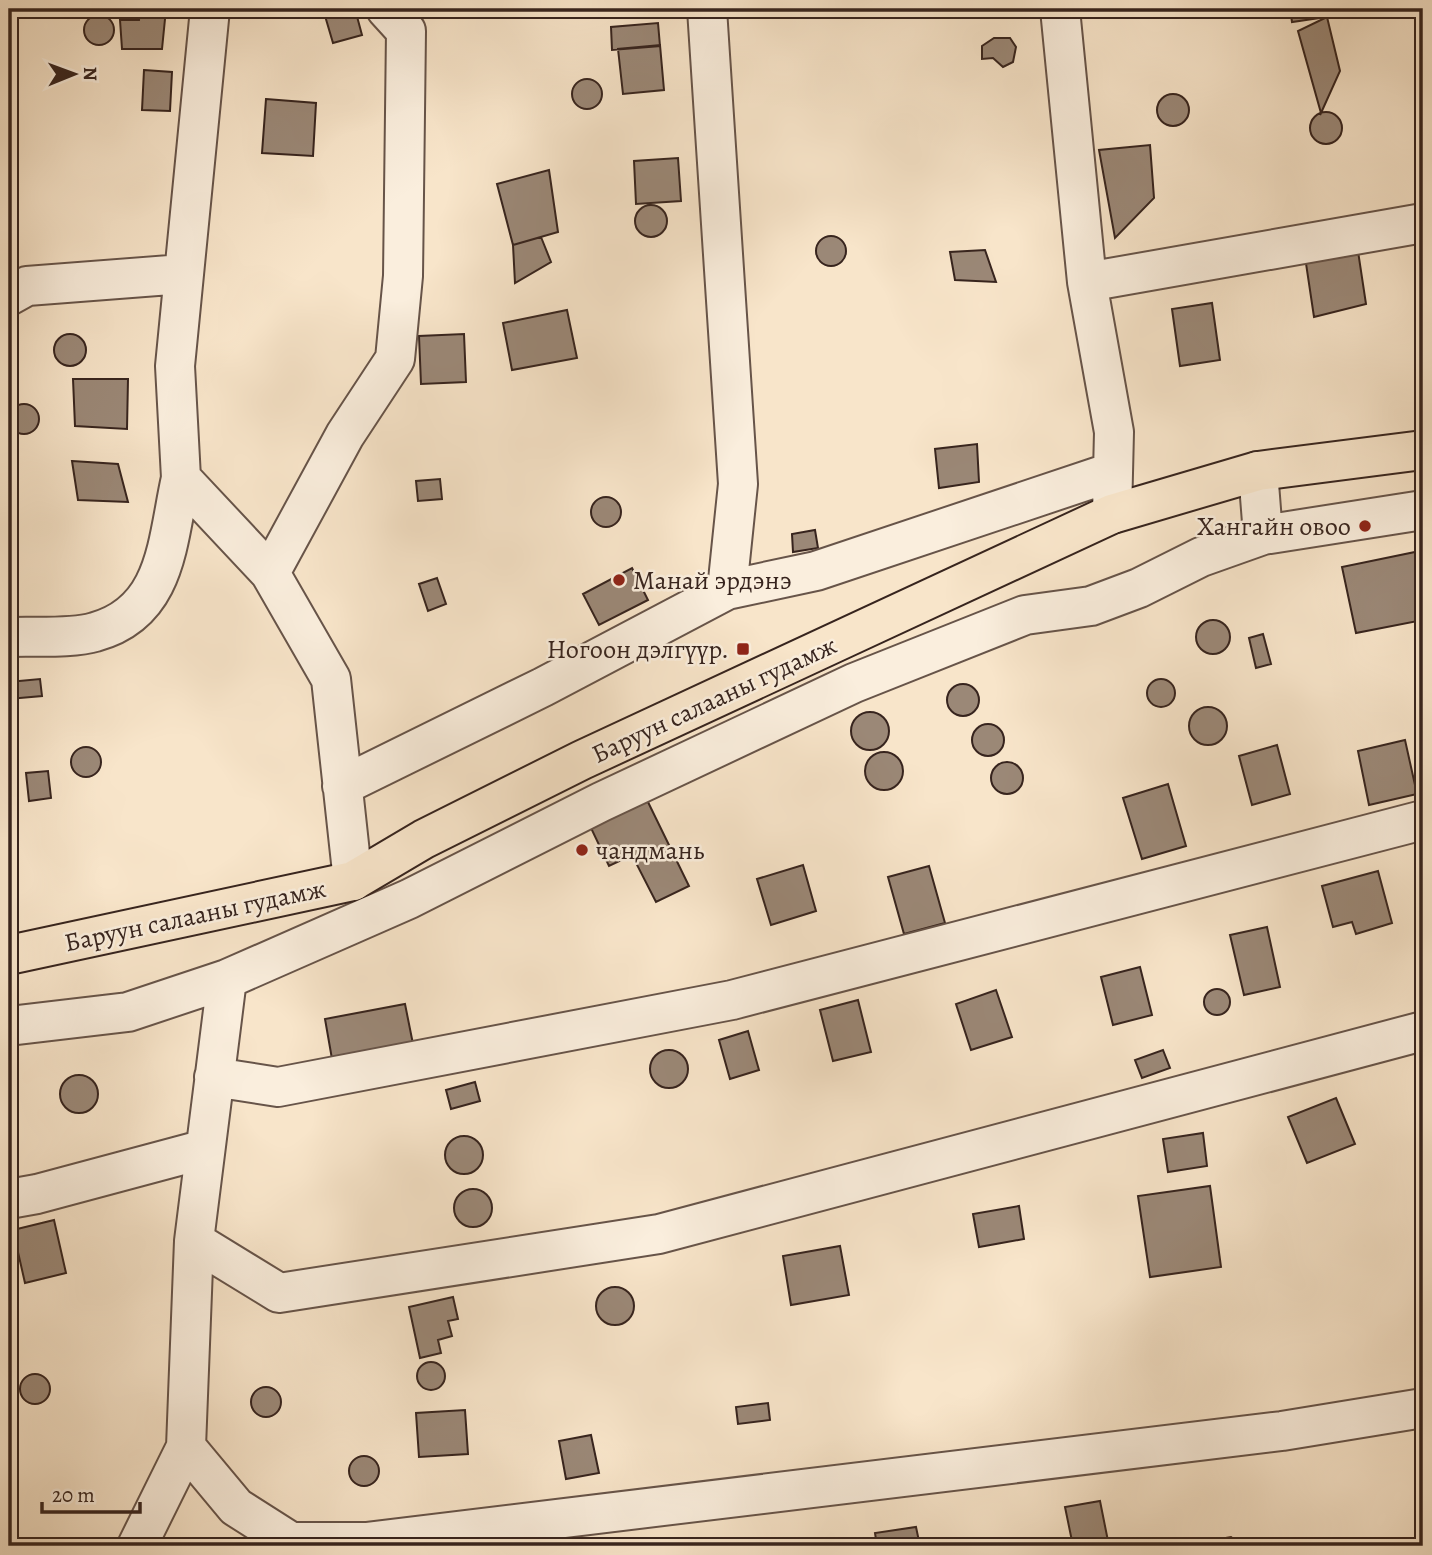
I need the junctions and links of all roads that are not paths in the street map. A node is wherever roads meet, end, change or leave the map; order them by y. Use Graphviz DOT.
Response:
graph roads {
  1 [pos="210,9"];
  2 [pos="386,9"];
  3 [pos="707,9"];
  4 [pos="1060,9"];
  5 [pos="1423,223"];
  6 [pos="183,274"];
  7 [pos="1087,282"];
  8 [pos="9,296"];
  9 [pos="1423,450"];
  10 [pos="1258,471"];
  11 [pos="1112,472"];
  12 [pos="181,478"];
  13 [pos="1423,510"];
  14 [pos="1112,514"];
  15 [pos="1263,535"];
  16 [pos="270,573"];
  17 [pos="727,590"];
  18 [pos="9,637"];
  19 [pos="582,760"];
  20 [pos="342,786"];
  21 [pos="601,802"];
  22 [pos="1423,820"];
  23 [pos="353,881"];
  24 [pos="9,955"];
  25 [pos="228,979"];
  26 [pos="9,1026"];
  27 [pos="1423,1031"];
  28 [pos="214,1077"];
  29 [pos="205,1149"];
  30 [pos="9,1199"];
  31 [pos="194,1241"];
  32 [pos="1423,1408"];
  33 [pos="186,1447"];
  34 [pos="136,1546"];
  1 -- 6 [label="street"];
  2 -- 16 [label="street"];
  3 -- 17 [label="street"];
  4 -- 7 [label="street"];
  5 -- 7 [label="street"];
  6 -- 8 [label="street"];
  6 -- 12 [label="street"];
  7 -- 11 [label="street"];
  9 -- 10 [label="main road, Баруун салааны гудамж"];
  10 -- 14 [label="main road, Баруун салааны гудамж"];
  10 -- 15 [label="street"];
  11 -- 14 [label="street"];
  11 -- 17 [label="street"];
  12 -- 16 [label="street"];
  12 -- 18 [label="street"];
  13 -- 15 [label="street"];
  14 -- 19 [label="main road, Баруун салааны гудамж"];
  15 -- 21 [label="street"];
  16 -- 20 [label="street"];
  17 -- 20 [label="street"];
  19 -- 21 [label="street"];
  19 -- 23 [label="main road, Баруун салааны гудамж"];
  20 -- 23 [label="street"];
  21 -- 25 [label="street"];
  22 -- 28 [label="street"];
  23 -- 24 [label="main road, Баруун салааны гудамж"];
  25 -- 26 [label="street"];
  25 -- 28 [label="street"];
  27 -- 31 [label="street"];
  28 -- 29 [label="street"];
  29 -- 30 [label="street"];
  29 -- 31 [label="street"];
  31 -- 33 [label="street"];
  32 -- 33 [label="street"];
  33 -- 34 [label="street"];
}
